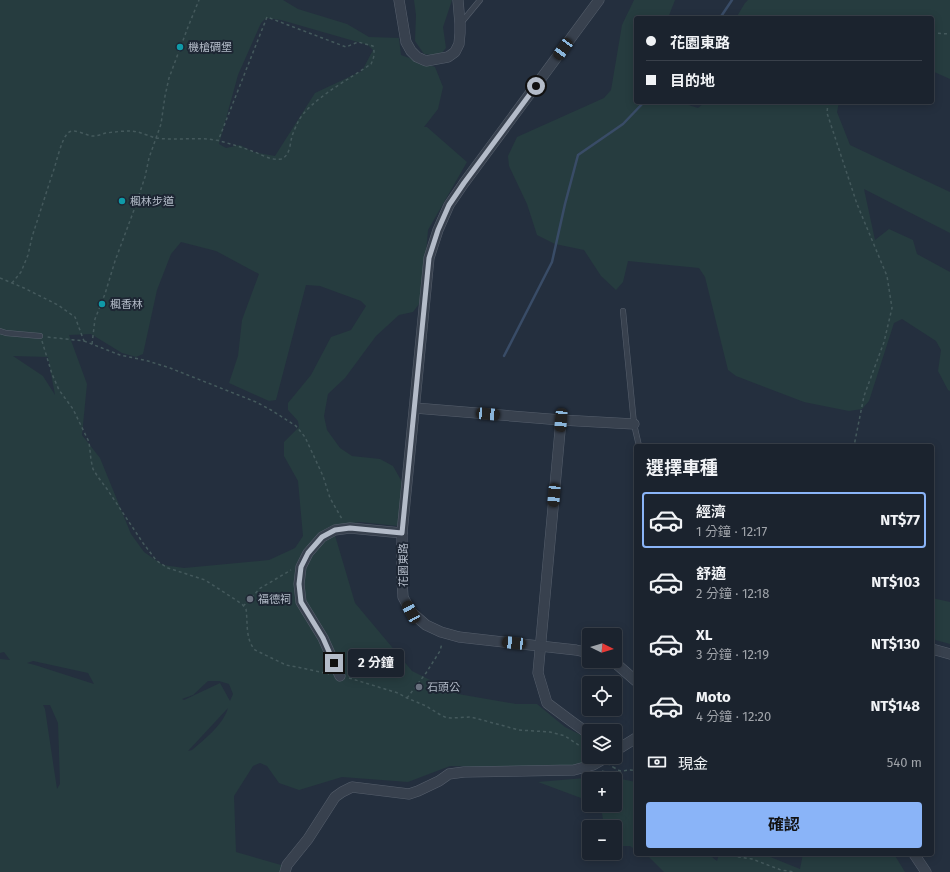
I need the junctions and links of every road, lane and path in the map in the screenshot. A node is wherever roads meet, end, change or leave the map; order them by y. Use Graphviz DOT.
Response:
graph roads {
  1 [pos="199,0"];
  2 [pos="399,0"];
  3 [pos="458,0"];
  4 [pos="480,0"];
  5 [pos="599,0"];
  6 [pos="460,24"];
  7 [pos="934,33"];
  8 [pos="950,34"];
  9 [pos="828,104"];
  10 [pos="156,138"];
  11 [pos="218,141"];
  12 [pos="0,278"];
  13 [pos="12,283"];
  14 [pos="623,311"];
  15 [pos="0,332"];
  16 [pos="40,336"];
  17 [pos="84,341"];
  18 [pos="92,344"];
  19 [pos="415,408"];
  20 [pos="561,420"];
  21 [pos="634,424"];
  22 [pos="638,444"];
  23 [pos="854,444"];
  24 [pos="350,528"];
  25 [pos="402,533"];
  26 [pos="301,567"];
  27 [pos="243,606"];
  28 [pos="445,633"];
  29 [pos="541,646"];
  30 [pos="934,649"];
  31 [pos="582,651"];
  32 [pos="950,654"];
  33 [pos="621,668"];
  34 [pos="340,676"];
  35 [pos="634,679"];
  36 [pos="407,698"];
  37 [pos="582,729"];
  38 [pos="634,739"];
  39 [pos="582,747"];
  40 [pos="622,747"];
  41 [pos="588,764"];
  42 [pos="597,764"];
  43 [pos="604,764"];
  44 [pos="634,770"];
  45 [pos="620,771"];
  46 [pos="733,856"];
  47 [pos="915,856"];
  48 [pos="285,872"];
  49 [pos="794,872"];
  50 [pos="926,872"];
  1 -- 10 [label="path"];
  2 -- 6 [label="street"];
  3 -- 6 [label="street"];
  4 -- 6 [label="lane"];
  5 -- 19 [label="street, 花園東路"];
  7 -- 8 [label="path"];
  9 -- 23 [label="path"];
  10 -- 11 [label="path"];
  10 -- 13 [label="path"];
  10 -- 18 [label="path"];
  11 -- 11 [label="path"];
  12 -- 13 [label="path"];
  13 -- 17 [label="path"];
  14 -- 21 [label="lane"];
  15 -- 16 [label="lane"];
  16 -- 17 [label="path"];
  16 -- 27 [label="path"];
  17 -- 18 [label="path"];
  18 -- 24 [label="path"];
  19 -- 20 [label="street"];
  19 -- 25 [label="street, 花園東路"];
  20 -- 21 [label="street"];
  20 -- 29 [label="street"];
  21 -- 22 [label="lane"];
  24 -- 25 [label="street"];
  24 -- 26 [label="street"];
  25 -- 28 [label="street, 花園東路"];
  26 -- 27 [label="path"];
  26 -- 34 [label="street"];
  27 -- 34 [label="path"];
  28 -- 29 [label="street, 花園東路"];
  28 -- 36 [label="path"];
  29 -- 31 [label="street, 花園東路"];
  29 -- 37 [label="street"];
  30 -- 32 [label="street"];
  33 -- 35 [label="street"];
  34 -- 36 [label="path"];
  36 -- 39 [label="path"];
  38 -- 40 [label="street"];
  41 -- 48 [label="street"];
  42 -- 45 [label="path"];
  43 -- 45 [label="path, bridge"];
  44 -- 45 [label="path"];
  46 -- 49 [label="path"];
  47 -- 50 [label="street"];
}
